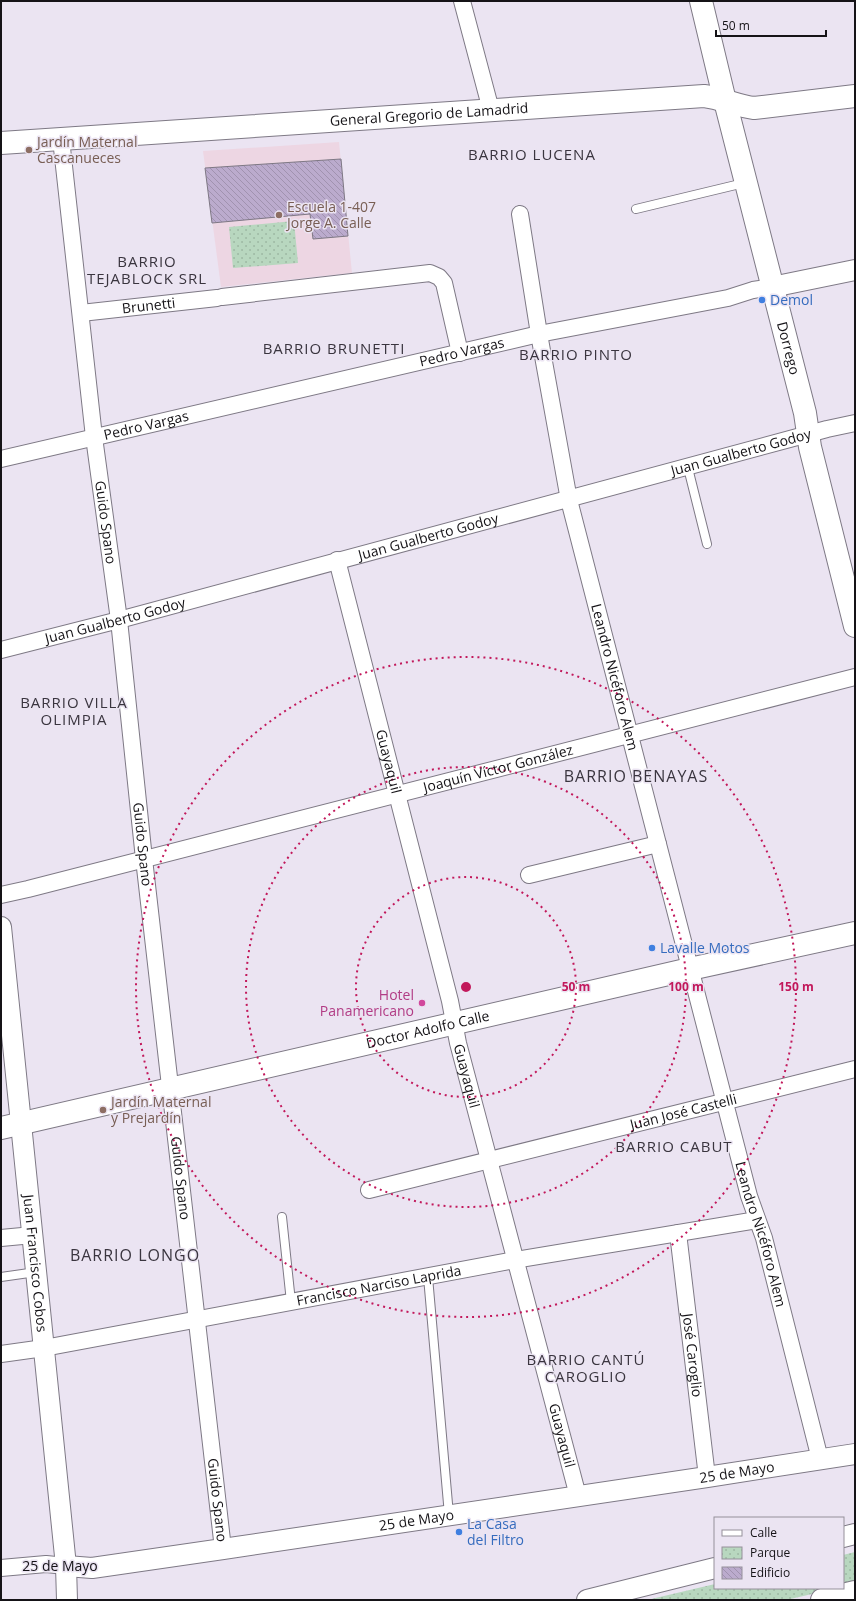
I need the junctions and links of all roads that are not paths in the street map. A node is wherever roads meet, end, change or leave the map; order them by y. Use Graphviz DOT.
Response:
graph roads {
  1 [pos="462,1"];
  2 [pos="701,1"];
  3 [pos="855,96"];
  4 [pos="725,102"];
  5 [pos="491,110"];
  6 [pos="61,139"];
  7 [pos="1,143"];
  8 [pos="745,182"];
  9 [pos="636,209"];
  10 [pos="520,214"];
  11 [pos="855,270"];
  12 [pos="772,287"];
  13 [pos="80,313"];
  14 [pos="539,334"];
  15 [pos="460,352"];
  16 [pos="855,423"];
  17 [pos="808,435"];
  18 [pos="94,437"];
  19 [pos="1,459"];
  20 [pos="688,468"];
  21 [pos="569,500"];
  22 [pos="707,544"];
  23 [pos="337,560"];
  24 [pos="118,620"];
  25 [pos="855,626"];
  26 [pos="1,650"];
  27 [pos="855,677"];
  28 [pos="630,734"];
  29 [pos="398,794"];
  30 [pos="658,844"];
  31 [pos="144,859"];
  32 [pos="529,875"];
  33 [pos="1,895"];
  34 [pos="1,927"];
  35 [pos="855,933"];
  36 [pos="690,969"];
  37 [pos="454,1024"];
  38 [pos="855,1069"];
  39 [pos="171,1089"];
  40 [pos="724,1101"];
  41 [pos="11,1126"];
  42 [pos="489,1160"];
  43 [pos="369,1190"];
  44 [pos="282,1217"];
  45 [pos="757,1220"];
  46 [pos="678,1233"];
  47 [pos="33,1235"];
  48 [pos="1,1238"];
  49 [pos="515,1260"];
  50 [pos="36,1272"];
  51 [pos="1,1277"];
  52 [pos="428,1277"];
  53 [pos="291,1302"];
  54 [pos="197,1319"];
  55 [pos="44,1348"];
  56 [pos="1,1354"];
  57 [pos="855,1454"];
  58 [pos="820,1459"];
  59 [pos="708,1477"];
  60 [pos="578,1496"];
  61 [pos="449,1516"];
  62 [pos="855,1534"];
  63 [pos="844,1537"];
  64 [pos="223,1549"];
  65 [pos="66,1566"];
  66 [pos="1,1568"];
  67 [pos="714,1568"];
  68 [pos="855,1592"];
  69 [pos="67,1600"];
  70 [pos="587,1600"];
  71 [pos="822,1600"];
  1 -- 5 [label="street"];
  2 -- 4 [label="main road, Dorrego"];
  3 -- 4 [label="main road, General Gregorio de Lamadrid"];
  4 -- 5 [label="main road, General Gregorio de Lamadrid"];
  4 -- 8 [label="main road, Dorrego"];
  5 -- 6 [label="main road, General Gregorio de Lamadrid"];
  6 -- 7 [label="main road, General Gregorio de Lamadrid"];
  6 -- 13 [label="street, Guido Spano"];
  8 -- 9 [label="lane"];
  8 -- 12 [label="main road, Dorrego"];
  10 -- 14 [label="street, Leandro Nicéforo Alem"];
  11 -- 12 [label="street, Pedro Vargas"];
  12 -- 14 [label="street, Pedro Vargas"];
  12 -- 17 [label="main road, Dorrego"];
  13 -- 15 [label="street, Brunetti"];
  13 -- 18 [label="street, Guido Spano"];
  14 -- 15 [label="street, Pedro Vargas"];
  14 -- 21 [label="street, Leandro Nicéforo Alem"];
  15 -- 18 [label="street, Pedro Vargas"];
  16 -- 17 [label="street, Juan Gualberto Godoy"];
  17 -- 20 [label="street, Juan Gualberto Godoy"];
  17 -- 25 [label="main road, Dorrego"];
  18 -- 19 [label="street, Pedro Vargas"];
  18 -- 24 [label="street, Guido Spano"];
  20 -- 21 [label="street, Juan Gualberto Godoy"];
  20 -- 22 [label="lane"];
  21 -- 23 [label="street, Juan Gualberto Godoy"];
  21 -- 28 [label="street, Leandro Nicéforo Alem"];
  23 -- 24 [label="street, Juan Gualberto Godoy"];
  23 -- 29 [label="street, Guayaquil"];
  24 -- 26 [label="street, Juan Gualberto Godoy"];
  24 -- 31 [label="street, Guido Spano"];
  27 -- 28 [label="street, Joaquín Víctor González"];
  28 -- 29 [label="street, Joaquín Víctor González"];
  28 -- 30 [label="street, Leandro Nicéforo Alem"];
  29 -- 31 [label="street, Joaquín Víctor González"];
  29 -- 37 [label="street, Guayaquil"];
  30 -- 32 [label="street"];
  30 -- 36 [label="street, Leandro Nicéforo Alem"];
  31 -- 33 [label="street, Joaquín Víctor González"];
  31 -- 39 [label="street, Guido Spano"];
  34 -- 41 [label="street, Juan Francisco Cobos"];
  35 -- 36 [label="main road, Doctor Adolfo Calle"];
  36 -- 37 [label="main road, Doctor Adolfo Calle"];
  36 -- 40 [label="street, Leandro Nicéforo Alem"];
  37 -- 39 [label="main road, Doctor Adolfo Calle"];
  37 -- 42 [label="street, Guayaquil"];
  38 -- 40 [label="street, Juan José Castelli"];
  39 -- 41 [label="main road, Doctor Adolfo Calle"];
  39 -- 54 [label="street, Guido Spano"];
  40 -- 42 [label="street, Juan José Castelli"];
  40 -- 45 [label="street, Leandro Nicéforo Alem"];
  41 -- 47 [label="street, Juan Francisco Cobos"];
  42 -- 43 [label="street, Juan José Castelli"];
  42 -- 49 [label="street, Guayaquil"];
  44 -- 53 [label="lane"];
  45 -- 46 [label="street, Francisco Narciso Laprida"];
  45 -- 58 [label="street, Leandro Nicéforo Alem"];
  46 -- 49 [label="street, Francisco Narciso Laprida"];
  46 -- 59 [label="street, José Caroglio"];
  47 -- 48 [label="street"];
  47 -- 50 [label="street, Juan Francisco Cobos"];
  49 -- 52 [label="street, Francisco Narciso Laprida"];
  49 -- 60 [label="street, Guayaquil"];
  50 -- 51 [label="lane"];
  50 -- 55 [label="street, Juan Francisco Cobos"];
  52 -- 53 [label="street, Francisco Narciso Laprida"];
  52 -- 61 [label="lane"];
  53 -- 54 [label="street, Francisco Narciso Laprida"];
  54 -- 55 [label="street, Francisco Narciso Laprida"];
  54 -- 64 [label="street, Guido Spano"];
  55 -- 56 [label="street, Francisco Narciso Laprida"];
  55 -- 65 [label="street, Juan Francisco Cobos"];
  57 -- 58 [label="street, 25 de Mayo"];
  58 -- 59 [label="street, 25 de Mayo"];
  59 -- 60 [label="street, 25 de Mayo"];
  60 -- 61 [label="street, 25 de Mayo"];
  61 -- 64 [label="street, 25 de Mayo"];
  62 -- 63 [label="street"];
  64 -- 65 [label="street, 25 de Mayo"];
  65 -- 66 [label="street, 25 de Mayo"];
  65 -- 69 [label="street, Juan Francisco Cobos"];
  67 -- 70 [label="street"];
  68 -- 71 [label="main road"];
}
